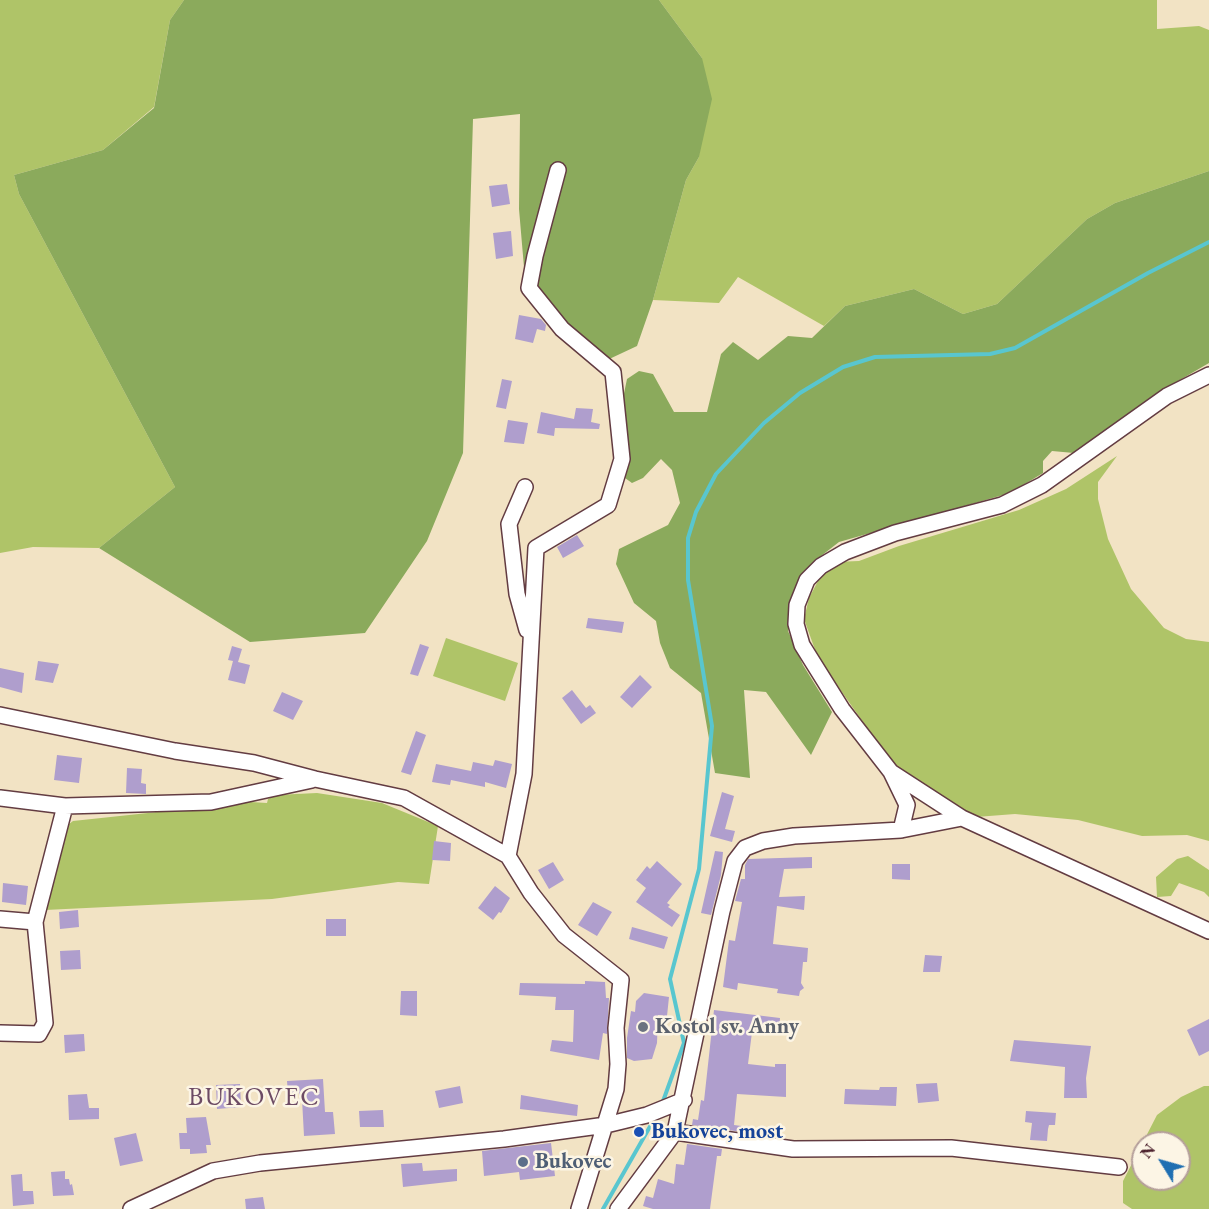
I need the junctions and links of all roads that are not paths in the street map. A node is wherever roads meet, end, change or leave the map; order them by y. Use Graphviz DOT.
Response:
graph roads {
  1 [pos="558,170"];
  2 [pos="1209,375"];
  3 [pos="525,487"];
  4 [pos="530,639"];
  5 [pos="0,715"];
  6 [pos="891,772"];
  7 [pos="315,779"];
  8 [pos="0,798"];
  9 [pos="65,806"];
  10 [pos="962,818"];
  11 [pos="901,830"];
  12 [pos="508,856"];
  13 [pos="0,919"];
  14 [pos="35,922"];
  15 [pos="1209,931"];
  16 [pos="0,1033"];
  17 [pos="677,1104"];
  18 [pos="606,1125"];
  19 [pos="675,1132"];
  20 [pos="1119,1167"];
  21 [pos="131,1209"];
  22 [pos="579,1209"];
  23 [pos="618,1209"];
  1 -- 4 [label="street"];
  2 -- 6 [label="street"];
  3 -- 4 [label="street"];
  4 -- 12 [label="street"];
  5 -- 7 [label="street"];
  6 -- 10 [label="street"];
  6 -- 11 [label="street"];
  7 -- 9 [label="street"];
  7 -- 12 [label="street"];
  8 -- 9 [label="street"];
  9 -- 14 [label="street"];
  10 -- 11 [label="street"];
  10 -- 15 [label="street"];
  11 -- 17 [label="street"];
  12 -- 18 [label="street"];
  13 -- 14 [label="street"];
  14 -- 16 [label="street"];
  17 -- 18 [label="street"];
  17 -- 19 [label="street"];
  18 -- 21 [label="street"];
  18 -- 22 [label="street"];
  19 -- 20 [label="street"];
  19 -- 23 [label="street"];
}
